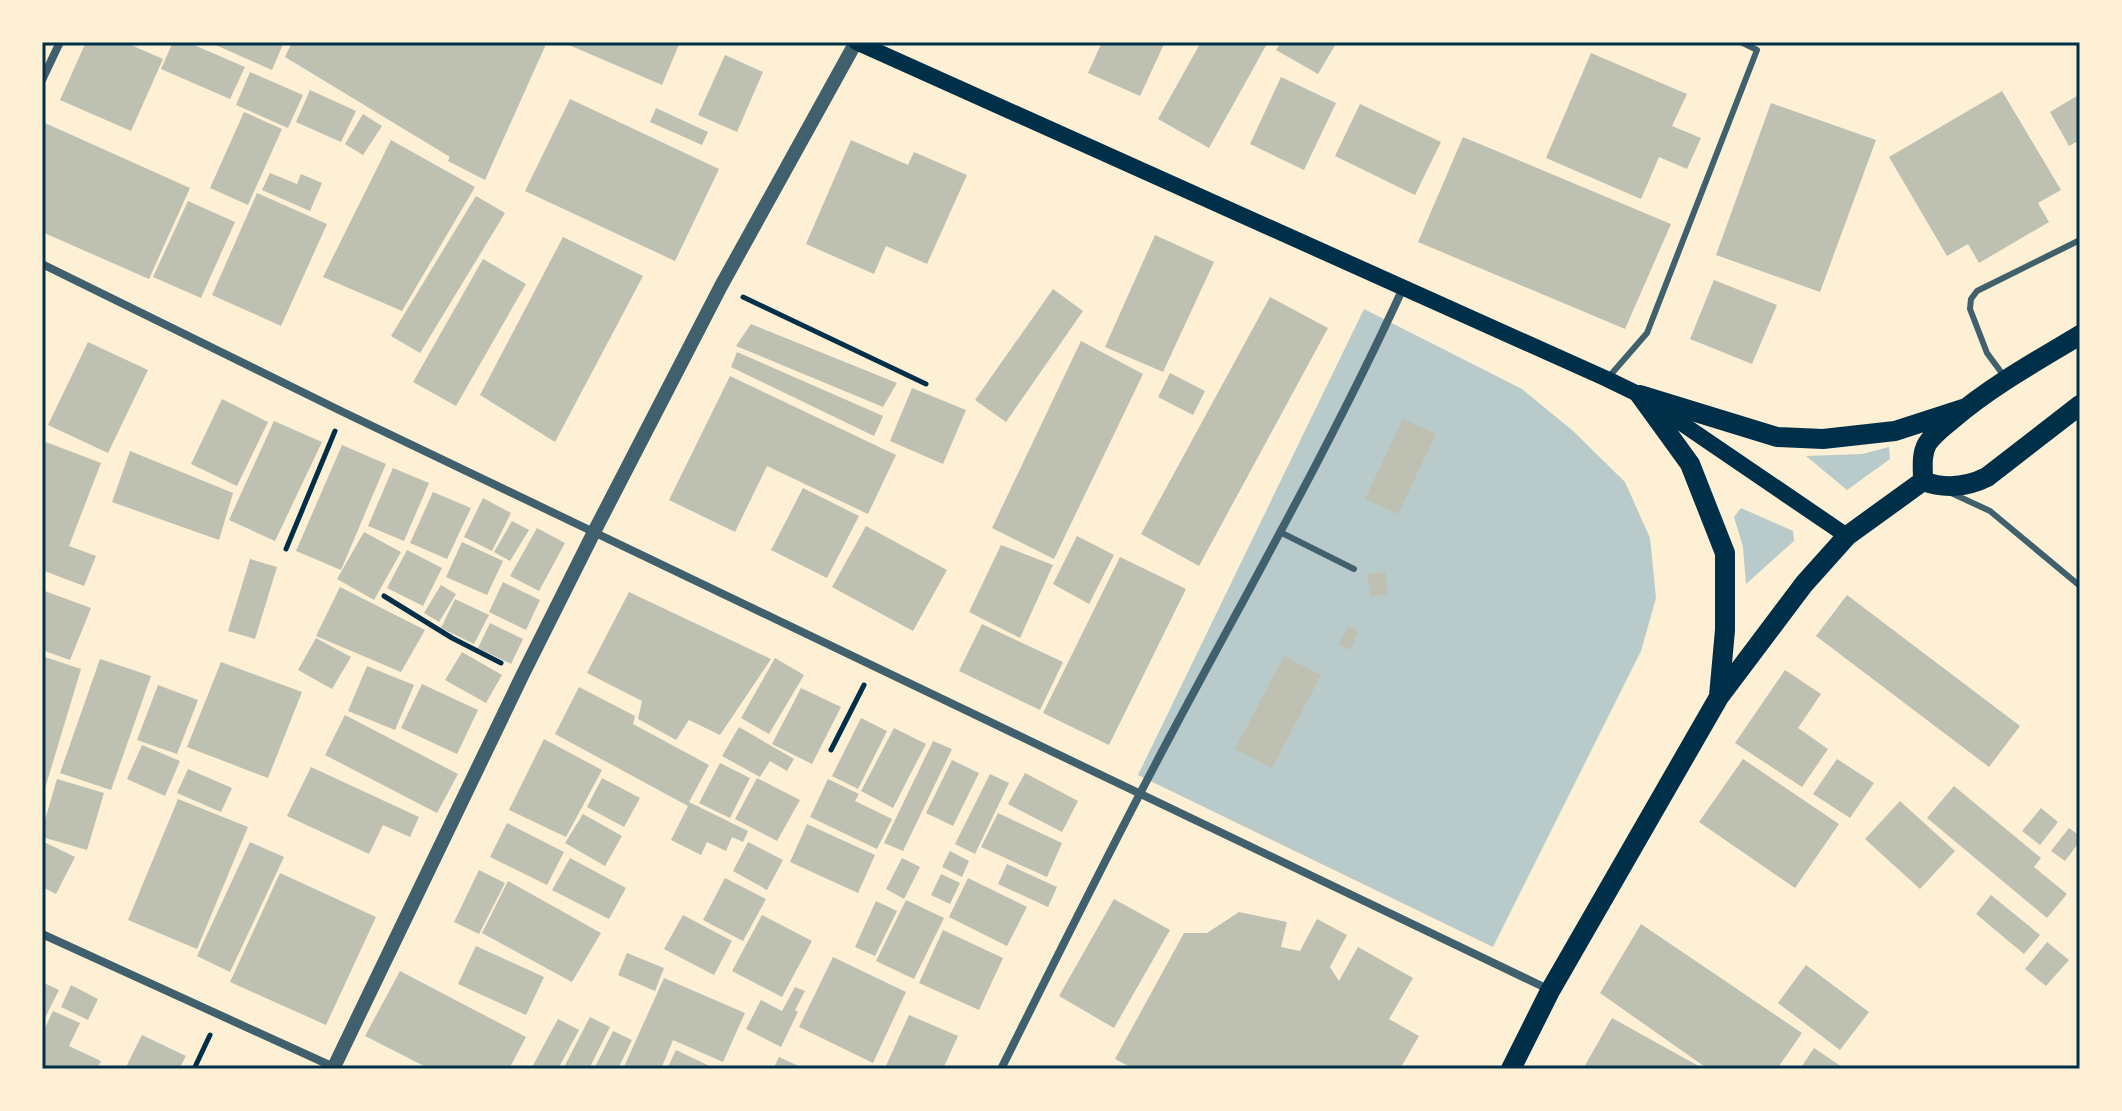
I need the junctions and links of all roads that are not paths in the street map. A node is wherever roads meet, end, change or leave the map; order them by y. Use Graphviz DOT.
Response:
graph roads {
  1 [pos="60,42"];
  2 [pos="856,42"];
  3 [pos="1741,42"];
  4 [pos="1759,46"];
  5 [pos="42,80"];
  6 [pos="2080,240"];
  7 [pos="42,264"];
  8 [pos="1403,287"];
  9 [pos="2080,335"];
  10 [pos="1607,379"];
  11 [pos="2006,379"];
  12 [pos="1640,395"];
  13 [pos="2080,405"];
  14 [pos="1966,408"];
  15 [pos="1923,481"];
  16 [pos="594,532"];
  17 [pos="1280,532"];
  18 [pos="1847,536"];
  19 [pos="1354,569"];
  20 [pos="2080,586"];
  21 [pos="1719,697"];
  22 [pos="1139,793"];
  23 [pos="42,934"];
  24 [pos="1550,991"];
  25 [pos="335,1068"];
  26 [pos="1001,1069"];
  27 [pos="1511,1069"];
  1 -- 5 [label="street"];
  2 -- 8 [label="main road"];
  2 -- 16 [label="street"];
  3 -- 4 [label="lane"];
  4 -- 10 [label="lane"];
  6 -- 11 [label="lane"];
  7 -- 16 [label="street"];
  8 -- 10 [label="main road"];
  8 -- 17 [label="street"];
  9 -- 11 [label="main road"];
  10 -- 12 [label="main road"];
  11 -- 14 [label="main road"];
  12 -- 14 [label="main road"];
  12 -- 18 [label="main road"];
  12 -- 21 [label="main road"];
  13 -- 15 [label="main road"];
  14 -- 15 [label="main road"];
  15 -- 18 [label="main road"];
  15 -- 20 [label="lane"];
  16 -- 22 [label="street"];
  16 -- 25 [label="street"];
  17 -- 19 [label="lane"];
  17 -- 22 [label="street"];
  18 -- 21 [label="main road"];
  21 -- 24 [label="main road"];
  22 -- 24 [label="street"];
  22 -- 26 [label="street"];
  23 -- 25 [label="street"];
  24 -- 27 [label="main road"];
}
